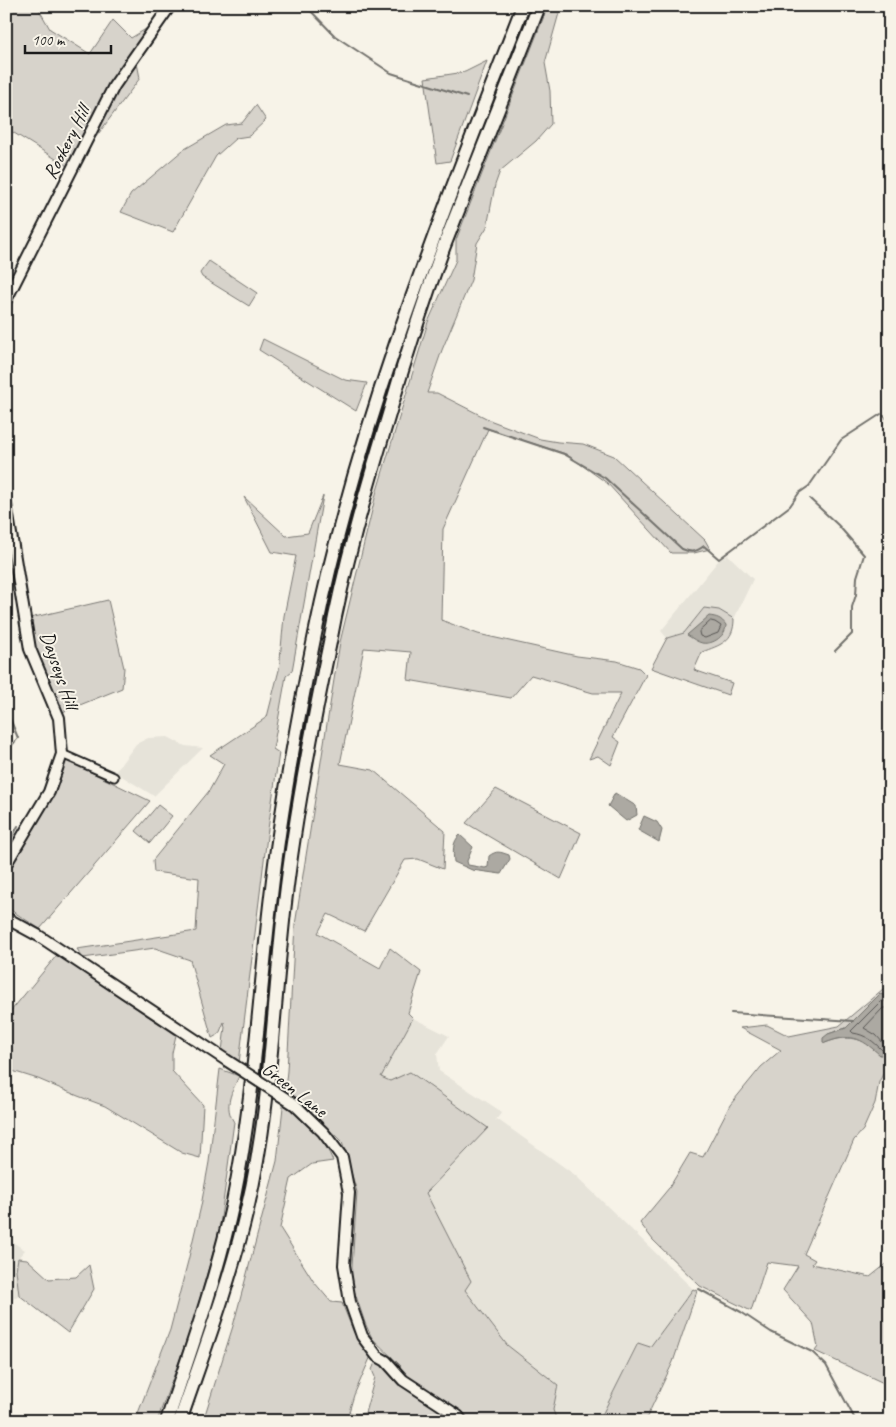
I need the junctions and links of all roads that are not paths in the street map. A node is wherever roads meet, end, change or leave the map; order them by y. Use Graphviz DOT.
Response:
graph roads {
  1 [pos="170,6"];
  2 [pos="523,6"];
  3 [pos="539,6"];
  4 [pos="6,300"];
  5 [pos="6,504"];
  6 [pos="62,754"];
  7 [pos="114,778"];
  8 [pos="6,864"];
  9 [pos="6,918"];
  10 [pos="167,1421"];
  11 [pos="180,1421"];
  12 [pos="462,1421"];
  1 -- 4 [label="street, Rookery Hill"];
  2 -- 10 [label="highway"];
  3 -- 11 [label="highway"];
  5 -- 6 [label="street, Dayseys Hill"];
  6 -- 7 [label="street"];
  6 -- 8 [label="street, Dayseys Hill"];
  9 -- 12 [label="street, Green Lane, bridge"];
}
